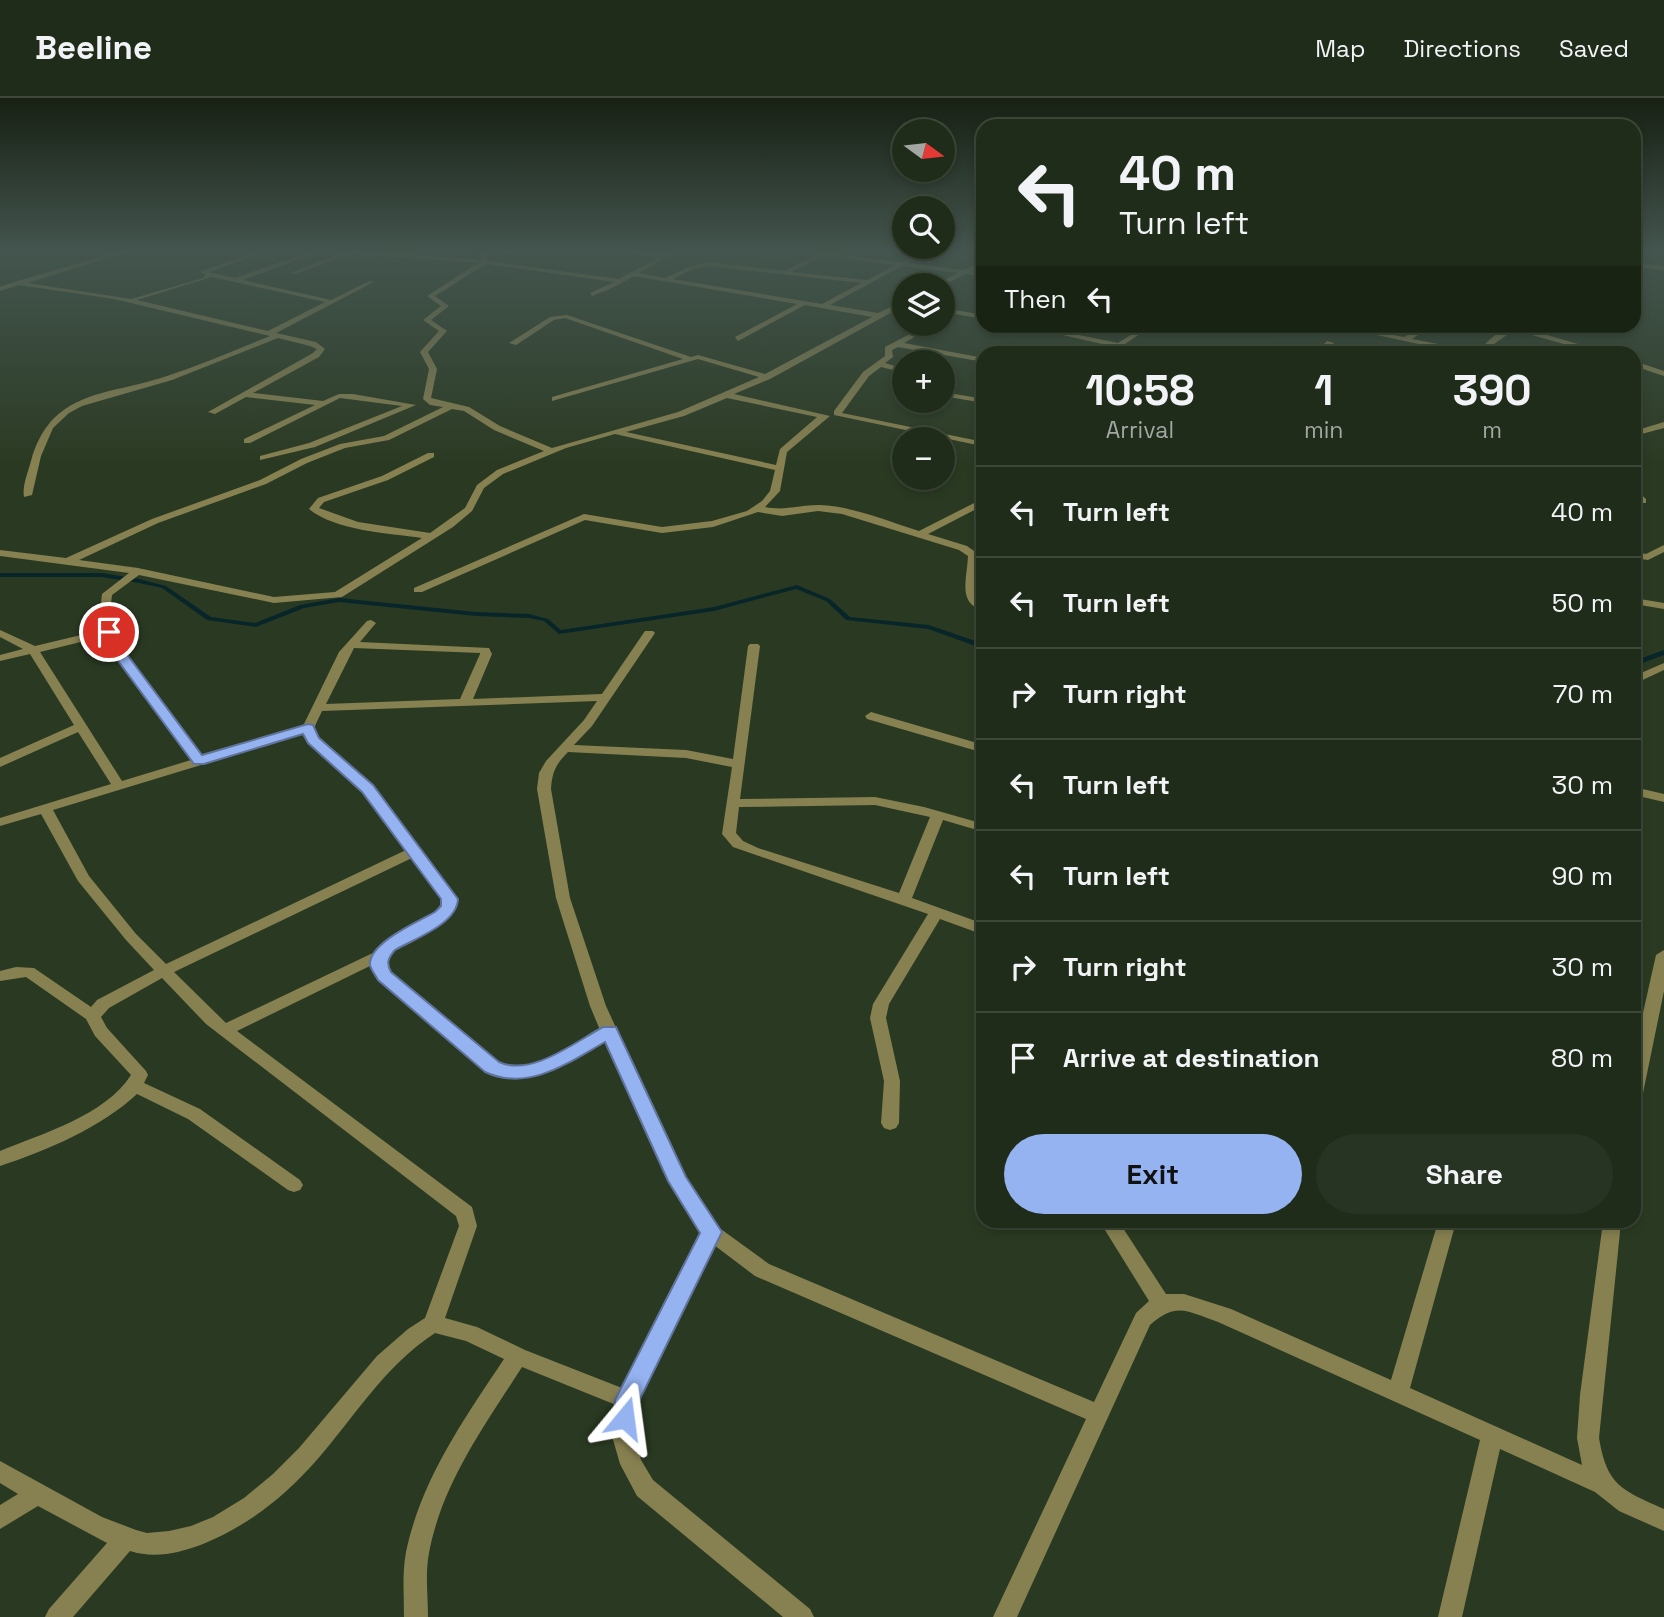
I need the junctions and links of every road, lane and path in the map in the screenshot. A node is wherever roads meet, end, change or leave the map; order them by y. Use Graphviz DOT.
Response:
graph roads {
  1 [pos="219,321"];
  2 [pos="299,321"];
  3 [pos="427,321"];
  4 [pos="547,321"];
  5 [pos="579,321"];
  6 [pos="771,321"];
  7 [pos="872,321"];
  8 [pos="1075,333"];
  9 [pos="1138,333"];
  10 [pos="1373,333"];
  11 [pos="1416,333"];
  12 [pos="1503,333"];
  13 [pos="1536,333"];
  14 [pos="275,334"];
  15 [pos="1540,334"];
  16 [pos="911,336"];
  17 [pos="738,339"];
  18 [pos="1406,339"];
  19 [pos="513,343"];
  20 [pos="1330,343"];
  21 [pos="896,344"];
  22 [pos="1119,345"];
  23 [pos="1124,346"];
  24 [pos="1326,346"];
  25 [pos="1441,346"];
  26 [pos="1486,346"];
  27 [pos="1581,346"];
  28 [pos="688,358"];
  29 [pos="976,359"];
  30 [pos="880,364"];
  31 [pos="1641,366"];
  32 [pos="892,367"];
  33 [pos="1664,374"];
  34 [pos="766,377"];
  35 [pos="244,394"];
  36 [pos="726,395"];
  37 [pos="955,396"];
  38 [pos="555,399"];
  39 [pos="976,400"];
  40 [pos="428,401"];
  41 [pos="325,403"];
  42 [pos="412,405"];
  43 [pos="452,406"];
  44 [pos="212,412"];
  45 [pos="838,415"];
  46 [pos="823,416"];
  47 [pos="1664,427"];
  48 [pos="612,431"];
  49 [pos="1641,431"];
  50 [pos="247,441"];
  51 [pos="976,443"];
  52 [pos="550,450"];
  53 [pos="431,455"];
  54 [pos="263,458"];
  55 [pos="779,468"];
  56 [pos="27,495"];
  57 [pos="976,505"];
  58 [pos="757,509"];
  59 [pos="919,535"];
  60 [pos="435,537"];
  61 [pos="976,546"];
  62 [pos="963,548"];
  63 [pos="1664,548"];
  64 [pos="0,552"];
  65 [pos="1641,556"];
  66 [pos="66,562"];
  67 [pos="134,573"];
  68 [pos="418,590"];
  69 [pos="1641,602"];
  70 [pos="976,605"];
  71 [pos="1664,606"];
  72 [pos="371,623"];
  73 [pos="109,632"];
  74 [pos="0,633"];
  75 [pos="649,633"];
  76 [pos="351,645"];
  77 [pos="754,646"];
  78 [pos="32,649"];
  79 [pos="0,658"];
  80 [pos="1664,666"];
  81 [pos="1641,678"];
  82 [pos="606,696"];
  83 [pos="466,700"];
  84 [pos="318,708"];
  85 [pos="871,716"];
  86 [pos="79,727"];
  87 [pos="308,728"];
  88 [pos="976,747"];
  89 [pos="566,748"];
  90 [pos="199,761"];
  91 [pos="0,763"];
  92 [pos="738,764"];
  93 [pos="118,785"];
  94 [pos="1641,793"];
  95 [pos="1664,798"];
  96 [pos="733,803"];
  97 [pos="46,808"];
  98 [pos="938,815"];
  99 [pos="0,822"];
  100 [pos="976,826"];
  101 [pos="415,851"];
  102 [pos="904,900"];
  103 [pos="937,911"];
  104 [pos="976,927"];
  105 [pos="380,955"];
  106 [pos="1664,955"];
  107 [pos="164,971"];
  108 [pos="0,976"];
  109 [pos="93,1016"];
  110 [pos="225,1030"];
  111 [pos="609,1032"];
  112 [pos="1641,1061"];
  113 [pos="136,1086"];
  114 [pos="890,1123"];
  115 [pos="0,1159"];
  116 [pos="294,1185"];
  117 [pos="1113,1228"];
  118 [pos="1445,1228"];
  119 [pos="1611,1228"];
  120 [pos="711,1232"];
  121 [pos="1161,1303"];
  122 [pos="433,1324"];
  123 [pos="518,1356"];
  124 [pos="1398,1392"];
  125 [pos="627,1400"];
  126 [pos="1099,1414"];
  127 [pos="1492,1435"];
  128 [pos="0,1471"];
  129 [pos="1603,1486"];
  130 [pos="39,1493"];
  131 [pos="0,1518"];
  132 [pos="1664,1520"];
  133 [pos="127,1537"];
  134 [pos="57,1617"];
  135 [pos="416,1617"];
  136 [pos="802,1617"];
  137 [pos="1005,1617"];
  138 [pos="1450,1617"];
  1 -- 14 [label="street"];
  2 -- 14 [label="street"];
  3 -- 40 [label="street"];
  4 -- 19 [label="street"];
  5 -- 28 [label="street"];
  6 -- 17 [label="street"];
  7 -- 34 [label="street"];
  8 -- 22 [label="street"];
  9 -- 22 [label="street"];
  10 -- 18 [label="street"];
  11 -- 18 [label="street"];
  12 -- 26 [label="street"];
  13 -- 15 [label="street"];
  14 -- 35 [label="street"];
  14 -- 56 [label="street"];
  15 -- 27 [label="street"];
  16 -- 21 [label="street"];
  18 -- 25 [label="street"];
  20 -- 24 [label="street"];
  21 -- 29 [label="street"];
  21 -- 30 [label="street"];
  22 -- 23 [label="street"];
  28 -- 34 [label="street"];
  28 -- 38 [label="street"];
  30 -- 32 [label="street"];
  30 -- 45 [label="street"];
  31 -- 33 [label="street"];
  34 -- 36 [label="street"];
  35 -- 41 [label="street"];
  35 -- 44 [label="street"];
  36 -- 46 [label="street"];
  36 -- 48 [label="street"];
  37 -- 39 [label="street"];
  40 -- 42 [label="street"];
  40 -- 43 [label="street"];
  41 -- 42 [label="street"];
  41 -- 50 [label="street"];
  42 -- 54 [label="street"];
  43 -- 52 [label="street"];
  43 -- 66 [label="street"];
  45 -- 46 [label="street"];
  45 -- 51 [label="street"];
  46 -- 55 [label="street"];
  47 -- 49 [label="street"];
  48 -- 52 [label="street"];
  48 -- 55 [label="street"];
  52 -- 60 [label="street"];
  53 -- 60 [label="street"];
  55 -- 58 [label="street"];
  57 -- 59 [label="street"];
  58 -- 59 [label="street"];
  58 -- 68 [label="street"];
  59 -- 62 [label="street"];
  60 -- 67 [label="street"];
  61 -- 62 [label="street"];
  62 -- 70 [label="street"];
  63 -- 65 [label="street"];
  64 -- 66 [label="street"];
  66 -- 67 [label="street"];
  67 -- 73 [label="street"];
  69 -- 71 [label="street"];
  72 -- 76 [label="street"];
  73 -- 78 [label="street"];
  73 -- 90 [label="street"];
  74 -- 78 [label="street"];
  75 -- 82 [label="street"];
  76 -- 83 [label="street"];
  76 -- 84 [label="street"];
  77 -- 92 [label="street"];
  78 -- 79 [label="street"];
  78 -- 86 [label="street"];
  80 -- 81 [label="street"];
  82 -- 83 [label="street"];
  82 -- 89 [label="street"];
  83 -- 84 [label="street"];
  84 -- 87 [label="street"];
  85 -- 88 [label="street"];
  86 -- 91 [label="street"];
  86 -- 93 [label="street"];
  87 -- 90 [label="street"];
  87 -- 101 [label="street"];
  89 -- 92 [label="street"];
  89 -- 111 [label="street"];
  90 -- 93 [label="street"];
  92 -- 96 [label="street"];
  93 -- 97 [label="street"];
  94 -- 95 [label="street"];
  96 -- 98 [label="street"];
  96 -- 102 [label="street"];
  97 -- 99 [label="street"];
  97 -- 107 [label="street"];
  98 -- 100 [label="street"];
  98 -- 102 [label="street"];
  101 -- 105 [label="street"];
  101 -- 107 [label="street"];
  102 -- 103 [label="street"];
  103 -- 104 [label="street"];
  103 -- 114 [label="street"];
  105 -- 110 [label="street"];
  105 -- 111 [label="street"];
  106 -- 112 [label="street"];
  107 -- 109 [label="street"];
  107 -- 110 [label="street"];
  108 -- 109 [label="street"];
  109 -- 113 [label="street"];
  110 -- 122 [label="street"];
  111 -- 120 [label="street"];
  113 -- 115 [label="street"];
  113 -- 116 [label="street"];
  117 -- 121 [label="street"];
  118 -- 124 [label="street"];
  119 -- 129 [label="street"];
  120 -- 125 [label="street"];
  120 -- 126 [label="street"];
  121 -- 124 [label="street"];
  121 -- 126 [label="street"];
  122 -- 123 [label="street"];
  122 -- 133 [label="street"];
  123 -- 125 [label="street"];
  123 -- 135 [label="street"];
  124 -- 127 [label="street"];
  125 -- 136 [label="street"];
  126 -- 137 [label="street"];
  127 -- 129 [label="street"];
  127 -- 138 [label="street"];
  128 -- 130 [label="street"];
  129 -- 132 [label="street"];
  130 -- 131 [label="street"];
  130 -- 133 [label="street"];
  133 -- 134 [label="street"];
}
